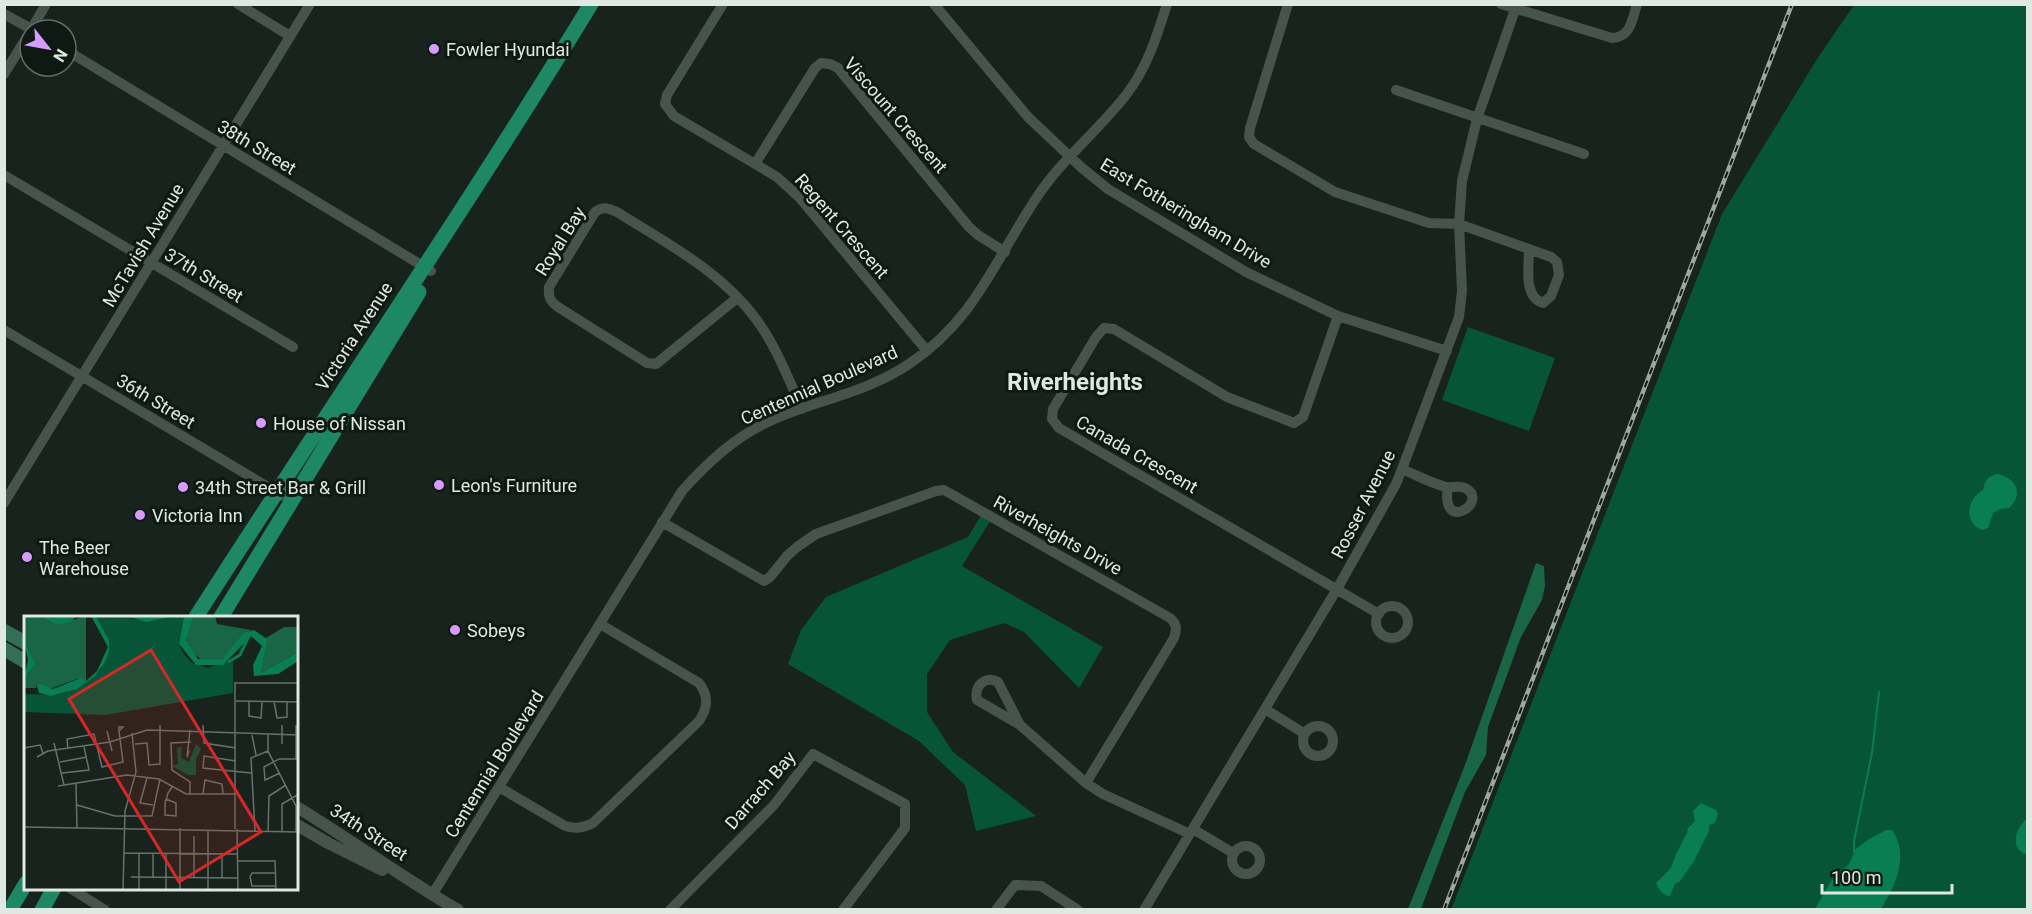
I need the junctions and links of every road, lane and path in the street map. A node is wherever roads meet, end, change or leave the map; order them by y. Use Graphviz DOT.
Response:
graph roads {
  1 [pos="46,4"];
  2 [pos="238,4"];
  3 [pos="310,4"];
  4 [pos="591,4"];
  5 [pos="723,4"];
  6 [pos="934,4"];
  7 [pos="1167,4"];
  8 [pos="1288,4"];
  9 [pos="1501,4"];
  10 [pos="1637,4"];
  11 [pos="1516,7"];
  12 [pos="4,14"];
  13 [pos="38,18"];
  14 [pos="18,22"];
  15 [pos="290,36"];
  16 [pos="18,51"];
  17 [pos="78,57"];
  18 [pos="4,74"];
  19 [pos="1396,90"];
  20 [pos="1477,119"];
  21 [pos="223,146"];
  22 [pos="1584,154"];
  23 [pos="1069,157"];
  24 [pos="755,164"];
  25 [pos="4,175"];
  26 [pos="1459,224"];
  27 [pos="1529,249"];
  28 [pos="1005,252"];
  29 [pos="152,263"];
  30 [pos="428,269"];
  31 [pos="737,298"];
  32 [pos="1338,316"];
  33 [pos="4,330"];
  34 [pos="293,347"];
  35 [pos="927,351"];
  36 [pos="1447,351"];
  37 [pos="82,376"];
  38 [pos="802,409"];
  39 [pos="1402,469"];
  40 [pos="4,479"];
  41 [pos="15,485"];
  42 [pos="1448,487"];
  43 [pos="276,492"];
  44 [pos="291,501"];
  45 [pos="4,502"];
  46 [pos="662,522"];
  47 [pos="1337,589"];
  48 [pos="199,613"];
  49 [pos="1379,614"];
  50 [pos="222,616"];
  51 [pos="600,624"];
  52 [pos="4,631"];
  53 [pos="22,641"];
  54 [pos="7,651"];
  55 [pos="24,661"];
  56 [pos="1265,709"];
  57 [pos="1020,725"];
  58 [pos="1305,734"];
  59 [pos="1086,783"];
  60 [pos="499,787"];
  61 [pos="298,808"];
  62 [pos="319,820"];
  63 [pos="298,826"];
  64 [pos="1192,831"];
  65 [pos="311,833"];
  66 [pos="1233,853"];
  67 [pos="24,886"];
  68 [pos="53,890"];
  69 [pos="73,890"];
  70 [pos="427,891"];
  71 [pos="10,909"];
  72 [pos="42,909"];
  73 [pos="105,909"];
  74 [pos="458,909"];
  75 [pos="670,909"];
  76 [pos="843,909"];
  77 [pos="996,909"];
  78 [pos="1078,909"];
  79 [pos="1144,909"];
  1 -- 13 [label="street"];
  2 -- 15 [label="street"];
  3 -- 15 [label="street, McTavish Avenue"];
  4 -- 30 [label="main road, Victoria Avenue"];
  5 -- 24 [label="street, Regent Crescent"];
  6 -- 23 [label="street, East Fotheringham Drive"];
  7 -- 23 [label="street, Centennial Boulevard"];
  8 -- 26 [label="street"];
  9 -- 11 [label="street"];
  10 -- 11 [label="street"];
  11 -- 20 [label="street, Rosser Avenue"];
  12 -- 14 [label="street"];
  15 -- 21 [label="street, McTavish Avenue"];
  16 -- 18 [label="street"];
  17 -- 21 [label="street, 38th Street"];
  19 -- 20 [label="street"];
  20 -- 22 [label="street"];
  20 -- 26 [label="street, Rosser Avenue"];
  21 -- 29 [label="street, McTavish Avenue"];
  21 -- 30 [label="street, 38th Street"];
  23 -- 28 [label="street, Centennial Boulevard"];
  23 -- 32 [label="street, East Fotheringham Drive"];
  24 -- 28 [label="street, Viscount Crescent"];
  24 -- 35 [label="street, Regent Crescent"];
  25 -- 29 [label="street, 37th Street"];
  26 -- 27 [label="street"];
  26 -- 36 [label="street, Rosser Avenue"];
  27 -- 27 [label="street"];
  28 -- 35 [label="street, Centennial Boulevard"];
  29 -- 34 [label="street, 37th Street"];
  29 -- 37 [label="street, McTavish Avenue"];
  30 -- 43 [label="main road, Victoria Avenue"];
  30 -- 44 [label="main road, Victoria Avenue"];
  31 -- 31 [label="street, Royal Bay"];
  31 -- 38 [label="street, Royal Bay"];
  32 -- 36 [label="street, East Fotheringham Drive"];
  32 -- 47 [label="street, Canada Crescent"];
  33 -- 37 [label="street, 36th Street"];
  35 -- 38 [label="street, Centennial Boulevard"];
  36 -- 39 [label="street, Rosser Avenue"];
  37 -- 41 [label="street, McTavish Avenue"];
  37 -- 43 [label="street, 36th Street"];
  38 -- 46 [label="street, Centennial Boulevard"];
  39 -- 42 [label="street"];
  39 -- 47 [label="street, Rosser Avenue"];
  40 -- 41 [label="street"];
  41 -- 45 [label="street, McTavish Avenue"];
  43 -- 44 [label="street, 36th Street"];
  43 -- 48 [label="main road, Victoria Avenue"];
  44 -- 50 [label="main road, Victoria Avenue"];
  46 -- 51 [label="street, Centennial Boulevard"];
  46 -- 59 [label="street, Riverheights Drive"];
  47 -- 49 [label="street"];
  47 -- 56 [label="street, Rosser Avenue"];
  51 -- 60 [label="street, Centennial Boulevard"];
  51 -- 60 [label="street"];
  52 -- 53 [label="main road"];
  53 -- 54 [label="main road"];
  54 -- 55 [label="main road"];
  56 -- 58 [label="street"];
  56 -- 64 [label="street, Rosser Avenue"];
  57 -- 57 [label="street"];
  57 -- 59 [label="street"];
  59 -- 64 [label="street"];
  60 -- 70 [label="street, Centennial Boulevard"];
  61 -- 62 [label="street, 34th Street"];
  62 -- 65 [label="street"];
  62 -- 70 [label="street, 34th Street"];
  63 -- 65 [label="street, 34th Street"];
  64 -- 66 [label="street"];
  64 -- 79 [label="street, Rosser Avenue"];
  65 -- 70 [label="street, 34th Street"];
  67 -- 71 [label="main road"];
  68 -- 72 [label="main road"];
  69 -- 73 [label="street"];
  70 -- 74 [label="street, 34th Street"];
  75 -- 76 [label="street, Darrach Bay"];
  77 -- 78 [label="street"];
}
